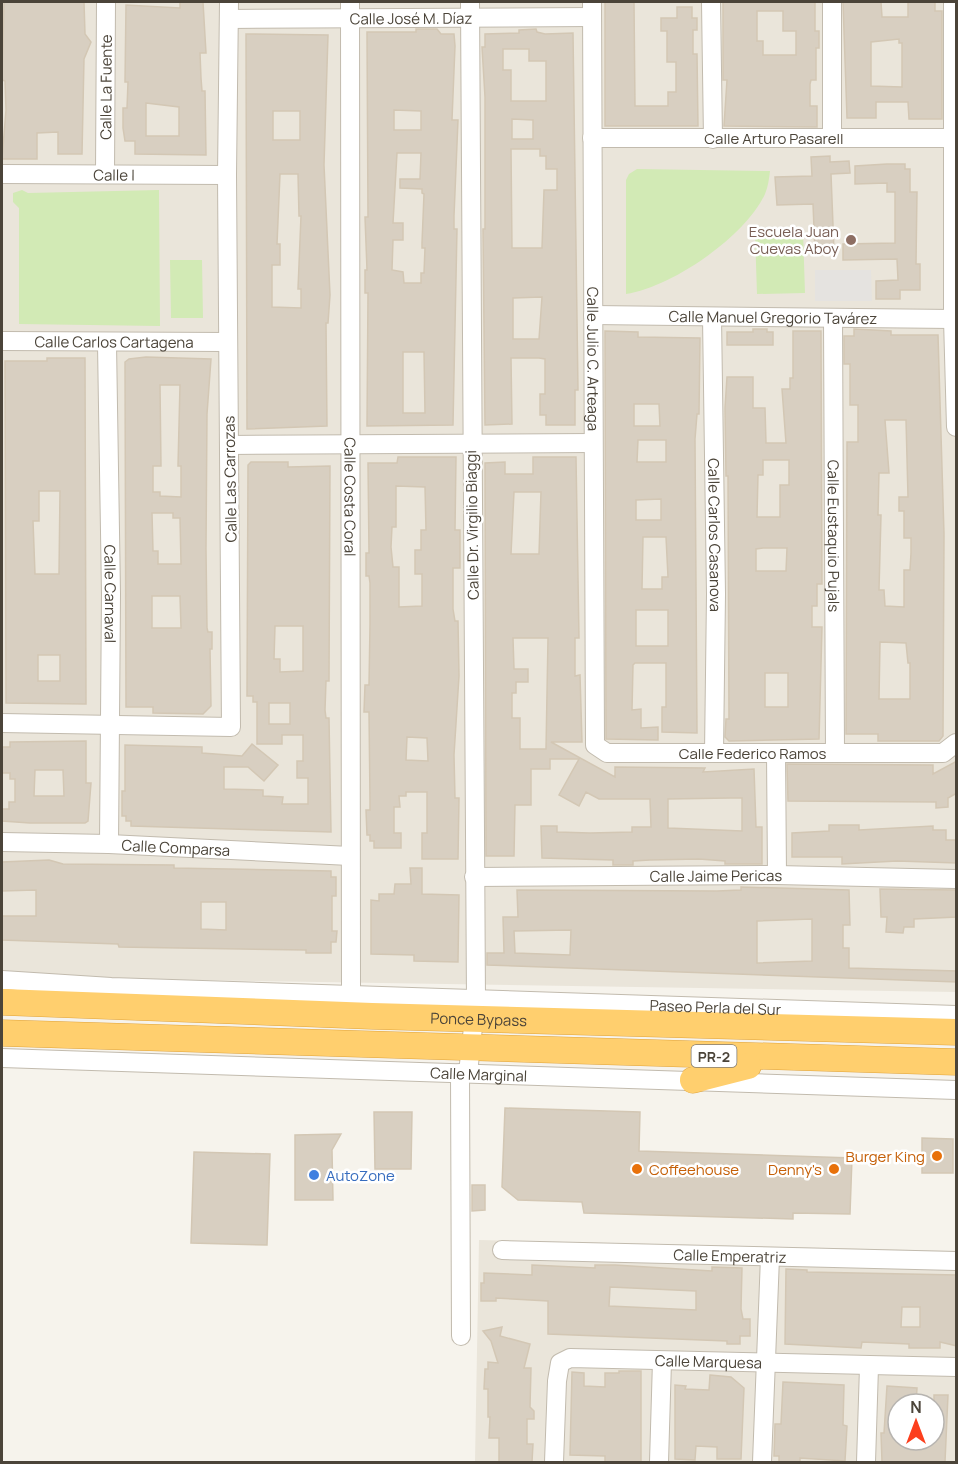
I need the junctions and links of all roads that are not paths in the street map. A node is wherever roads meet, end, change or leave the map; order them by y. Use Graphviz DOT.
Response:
graph roads {
  1 [pos="106,2"];
  2 [pos="711,2"];
  3 [pos="832,2"];
  4 [pos="350,9"];
  5 [pos="592,9"];
  6 [pos="954,9"];
  7 [pos="229,10"];
  8 [pos="470,10"];
  9 [pos="832,137"];
  10 [pos="592,138"];
  11 [pos="953,138"];
  12 [pos="713,139"];
  13 [pos="105,173"];
  14 [pos="2,174"];
  15 [pos="227,175"];
  16 [pos="593,315"];
  17 [pos="712,317"];
  18 [pos="833,318"];
  19 [pos="953,319"];
  20 [pos="2,341"];
  21 [pos="228,342"];
  22 [pos="107,344"];
  23 [pos="957,427"];
  24 [pos="593,443"];
  25 [pos="349,444"];
  26 [pos="470,444"];
  27 [pos="229,445"];
  28 [pos="594,717"];
  29 [pos="2,723"];
  30 [pos="109,723"];
  31 [pos="950,748"];
  32 [pos="714,753"];
  33 [pos="776,753"];
  34 [pos="835,753"];
  35 [pos="2,842"];
  36 [pos="109,844"];
  37 [pos="351,856"];
  38 [pos="777,875"];
  39 [pos="474,877"];
  40 [pos="957,879"];
  41 [pos="2,980"];
  42 [pos="351,994"];
  43 [pos="2,1002"];
  44 [pos="475,1009"];
  45 [pos="957,1015"];
  46 [pos="957,1032"];
  47 [pos="2,1033"];
  48 [pos="2,1058"];
  49 [pos="800,1059"];
  50 [pos="957,1062"];
  51 [pos="467,1065"];
  52 [pos="693,1080"];
  53 [pos="957,1090"];
  54 [pos="502,1250"];
  55 [pos="770,1257"];
  56 [pos="957,1261"];
  57 [pos="461,1336"];
  58 [pos="662,1361"];
  59 [pos="765,1362"];
  60 [pos="869,1367"];
  61 [pos="957,1367"];
  62 [pos="554,1462"];
  63 [pos="659,1462"];
  64 [pos="762,1462"];
  65 [pos="866,1462"];
  1 -- 13 [label="street, Calle La Fuente"];
  2 -- 12 [label="street"];
  3 -- 9 [label="street"];
  4 -- 7 [label="street, Calle José M. Díaz"];
  4 -- 8 [label="street, Calle José M. Díaz"];
  4 -- 25 [label="street, Calle Costa Coral"];
  5 -- 8 [label="street, Calle José M. Díaz"];
  5 -- 10 [label="street, Calle Julio C. Arteaga"];
  6 -- 11 [label="street"];
  7 -- 15 [label="street, Calle Las Carrozas"];
  8 -- 26 [label="street, Calle Dr. Virgilio Biaggi"];
  9 -- 11 [label="street, Calle Arturo Pasarell"];
  9 -- 12 [label="street, Calle Arturo Pasarell"];
  10 -- 12 [label="street, Calle Arturo Pasarell"];
  10 -- 16 [label="street, Calle Julio C. Arteaga"];
  11 -- 19 [label="street"];
  13 -- 14 [label="street, Calle I"];
  13 -- 15 [label="street, Calle I"];
  15 -- 21 [label="street, Calle Las Carrozas"];
  16 -- 17 [label="street, Calle Manuel Gregorio Tavárez"];
  16 -- 24 [label="street, Calle Julio C. Arteaga"];
  17 -- 18 [label="street, Calle Manuel Gregorio Tavárez"];
  17 -- 32 [label="street, Calle Carlos Casanova"];
  18 -- 19 [label="street, Calle Manuel Gregorio Tavárez"];
  18 -- 34 [label="street, Calle Eustaquio Pujals"];
  19 -- 23 [label="street"];
  20 -- 22 [label="street, Calle Carlos Cartagena"];
  21 -- 22 [label="street, Calle Carlos Cartagena"];
  21 -- 27 [label="street, Calle Las Carrozas"];
  22 -- 30 [label="street, Calle Carnaval"];
  24 -- 26 [label="street"];
  24 -- 28 [label="street, Calle Julio C. Arteaga"];
  25 -- 26 [label="street"];
  25 -- 27 [label="street"];
  25 -- 37 [label="street, Calle Costa Coral"];
  26 -- 39 [label="street, Calle Dr. Virgilio Biaggi"];
  27 -- 30 [label="street, Calle Las Carrozas"];
  28 -- 32 [label="street, Calle Federico Ramos"];
  29 -- 30 [label="street, Calle Las Carrozas"];
  30 -- 36 [label="street, Calle Carnaval"];
  31 -- 34 [label="street, Calle Federico Ramos"];
  32 -- 33 [label="street, Calle Federico Ramos"];
  33 -- 34 [label="street, Calle Federico Ramos"];
  33 -- 38 [label="street"];
  35 -- 36 [label="street, Calle Comparsa"];
  36 -- 37 [label="street, Calle Comparsa"];
  37 -- 42 [label="street, Calle Costa Coral"];
  38 -- 39 [label="street, Calle Jaime Pericas"];
  38 -- 40 [label="street, Calle Jaime Pericas"];
  39 -- 44 [label="street, Calle Dr. Virgilio Biaggi"];
  41 -- 42 [label="street, Paseo Perla del Sur"];
  42 -- 44 [label="street, Paseo Perla del Sur"];
  43 -- 44 [label="highway, Ponce Bypass / PR-2"];
  44 -- 45 [label="street, Paseo Perla del Sur"];
  44 -- 46 [label="highway, Ponce Bypass / PR-2"];
  44 -- 51 [label="street, Calle Dr. Virgilio Biaggi"];
  47 -- 51 [label="highway, Ponce Bypass / PR-2"];
  48 -- 51 [label="street, Calle Marginal"];
  49 -- 50 [label="highway, Ponce Bypass / PR-2"];
  49 -- 51 [label="highway, Ponce Bypass / PR-2"];
  49 -- 52 [label="highway"];
  51 -- 52 [label="street, Calle Marginal"];
  51 -- 57 [label="street, Calle Dr. Virgilio Biaggi"];
  52 -- 53 [label="street, Calle Marginal"];
  54 -- 55 [label="street, Calle Emperatriz"];
  55 -- 56 [label="street, Calle Emperatriz"];
  55 -- 59 [label="street"];
  58 -- 59 [label="street, Calle Marquesa"];
  58 -- 62 [label="street, Calle Marquesa"];
  58 -- 63 [label="street"];
  59 -- 60 [label="street, Calle Marquesa"];
  59 -- 64 [label="street"];
  60 -- 61 [label="street, Calle Marquesa"];
  60 -- 65 [label="street"];
}
